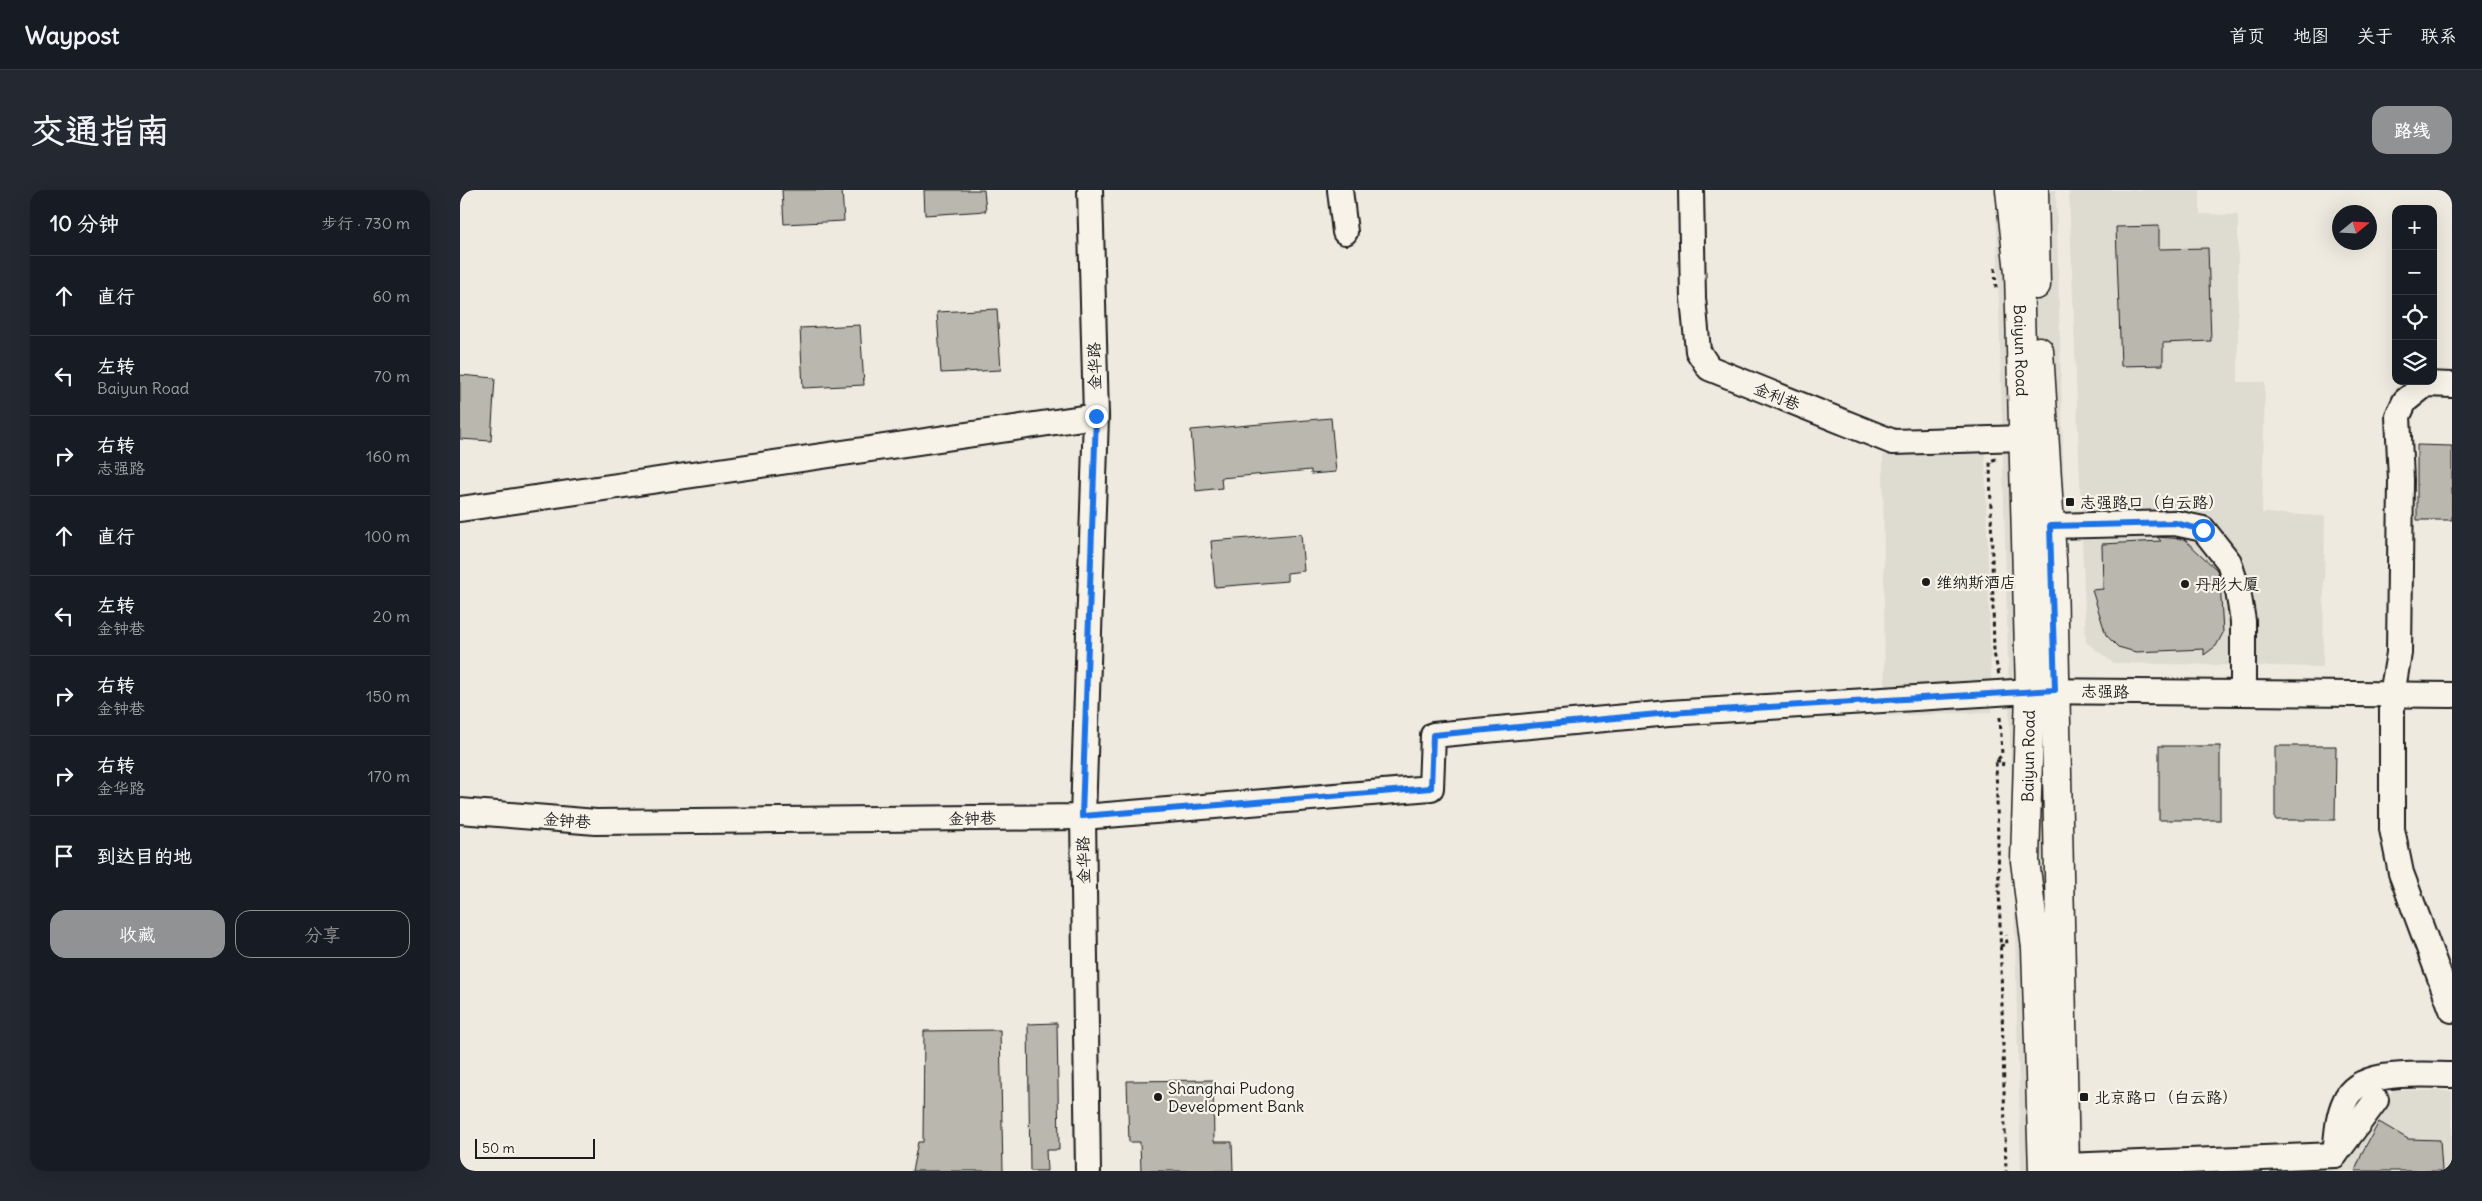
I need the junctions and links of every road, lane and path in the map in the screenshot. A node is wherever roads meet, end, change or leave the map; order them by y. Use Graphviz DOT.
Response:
graph roads {
  1 [pos="1090,190"];
  2 [pos="1340,190"];
  3 [pos="1691,190"];
  4 [pos="2010,190"];
  5 [pos="2034,190"];
  6 [pos="1345,232"];
  7 [pos="2452,385"];
  8 [pos="1096,416"];
  9 [pos="2023,438"];
  10 [pos="2001,457"];
  11 [pos="1996,459"];
  12 [pos="1994,465"];
  13 [pos="460,509"];
  14 [pos="2050,526"];
  15 [pos="1999,678"];
  16 [pos="2043,690"];
  17 [pos="2243,693"];
  18 [pos="2392,694"];
  19 [pos="2452,695"];
  20 [pos="2000,717"];
  21 [pos="1433,735"];
  22 [pos="1996,761"];
  23 [pos="2002,769"];
  24 [pos="460,811"];
  25 [pos="1082,816"];
  26 [pos="2006,934"];
  27 [pos="2000,946"];
  28 [pos="2452,1010"];
  29 [pos="2452,1075"];
  30 [pos="2376,1100"];
  31 [pos="2335,1163"];
  32 [pos="2057,1169"];
  33 [pos="1088,1171"];
  34 [pos="2006,1171"];
  1 -- 8 [label="street, 金华路"];
  2 -- 6 [label="street"];
  3 -- 9 [label="street, 金利巷"];
  4 -- 9 [label="main road, Baiyun Road"];
  5 -- 14 [label="main road, Baiyun Road"];
  7 -- 18 [label="street"];
  8 -- 13 [label="street"];
  8 -- 25 [label="street, 金华路"];
  9 -- 16 [label="main road, Baiyun Road"];
  10 -- 11 [label="path"];
  11 -- 12 [label="path"];
  11 -- 15 [label="path"];
  14 -- 16 [label="main road, Baiyun Road"];
  14 -- 17 [label="street"];
  16 -- 17 [label="street, 志强路"];
  16 -- 21 [label="street, 志强路"];
  16 -- 32 [label="main road, Baiyun Road"];
  17 -- 18 [label="street, 志强路"];
  18 -- 19 [label="street, 志强路"];
  18 -- 28 [label="street"];
  20 -- 22 [label="path"];
  21 -- 25 [label="street, 金钟巷"];
  22 -- 23 [label="path"];
  22 -- 27 [label="path"];
  24 -- 25 [label="street, 金钟巷"];
  25 -- 33 [label="street, 金华路"];
  26 -- 27 [label="path"];
  27 -- 34 [label="path"];
  29 -- 31 [label="street"];
  30 -- 31 [label="street"];
  31 -- 32 [label="street"];
}
